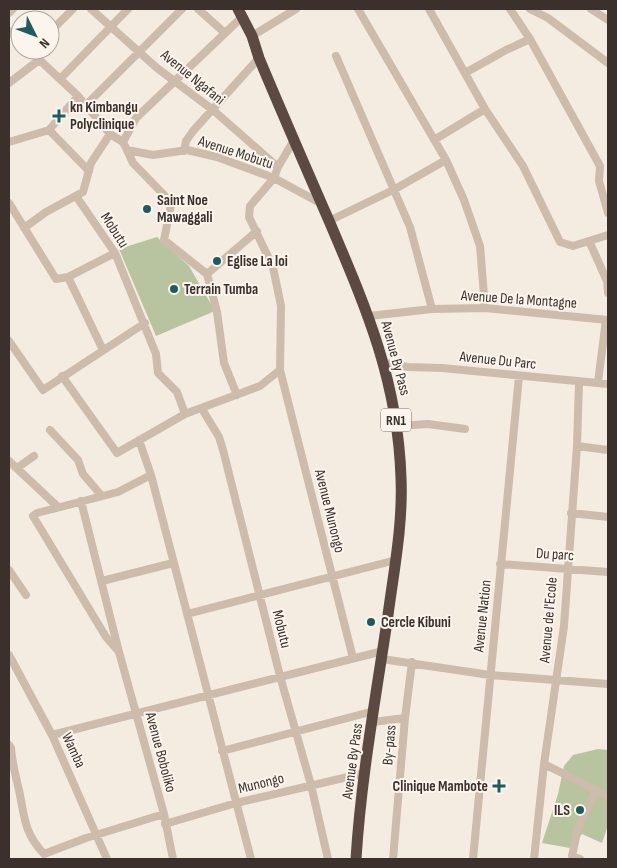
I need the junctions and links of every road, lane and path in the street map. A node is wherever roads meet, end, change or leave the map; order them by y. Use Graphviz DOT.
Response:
graph roads {
  1 [pos="13,9"];
  2 [pos="73,9"];
  3 [pos="91,9"];
  4 [pos="128,9"];
  5 [pos="182,9"];
  6 [pos="198,9"];
  7 [pos="296,9"];
  8 [pos="358,9"];
  9 [pos="429,9"];
  10 [pos="510,9"];
  11 [pos="530,9"];
  12 [pos="591,9"];
  13 [pos="9,13"];
  14 [pos="240,13"];
  15 [pos="608,20"];
  16 [pos="60,22"];
  17 [pos="111,26"];
  18 [pos="226,33"];
  19 [pos="252,36"];
  20 [pos="530,40"];
  21 [pos="140,51"];
  22 [pos="336,56"];
  23 [pos="259,58"];
  24 [pos="39,60"];
  25 [pos="608,63"];
  26 [pos="466,73"];
  27 [pos="60,79"];
  28 [pos="175,80"];
  29 [pos="9,83"];
  30 [pos="78,96"];
  31 [pos="86,105"];
  32 [pos="485,109"];
  33 [pos="213,110"];
  34 [pos="49,130"];
  35 [pos="110,134"];
  36 [pos="294,140"];
  37 [pos="434,140"];
  38 [pos="9,142"];
  39 [pos="123,142"];
  40 [pos="127,150"];
  41 [pos="184,151"];
  42 [pos="446,160"];
  43 [pos="278,167"];
  44 [pos="604,168"];
  45 [pos="89,170"];
  46 [pos="274,178"];
  47 [pos="395,189"];
  48 [pos="76,196"];
  49 [pos="9,203"];
  50 [pos="323,205"];
  51 [pos="608,214"];
  52 [pos="329,221"];
  53 [pos="24,228"];
  54 [pos="257,231"];
  55 [pos="608,235"];
  56 [pos="590,243"];
  57 [pos="115,253"];
  58 [pos="208,274"];
  59 [pos="68,277"];
  60 [pos="608,293"];
  61 [pos="485,308"];
  62 [pos="432,309"];
  63 [pos="369,316"];
  64 [pos="607,320"];
  65 [pos="145,323"];
  66 [pos="9,341"];
  67 [pos="103,350"];
  68 [pos="384,363"];
  69 [pos="280,370"];
  70 [pos="62,376"];
  71 [pos="519,376"];
  72 [pos="579,382"];
  73 [pos="598,382"];
  74 [pos="608,384"];
  75 [pos="237,395"];
  76 [pos="202,409"];
  77 [pos="185,414"];
  78 [pos="397,426"];
  79 [pos="465,429"];
  80 [pos="50,430"];
  81 [pos="139,440"];
  82 [pos="577,446"];
  83 [pos="608,450"];
  84 [pos="34,456"];
  85 [pos="9,461"];
  86 [pos="17,468"];
  87 [pos="151,475"];
  88 [pos="101,495"];
  89 [pos="81,501"];
  90 [pos="58,507"];
  91 [pos="571,513"];
  92 [pos="608,517"];
  93 [pos="396,560"];
  94 [pos="173,563"];
  95 [pos="500,564"];
  96 [pos="567,568"];
  97 [pos="9,570"];
  98 [pos="608,572"];
  99 [pos="332,576"];
  100 [pos="102,582"];
  101 [pos="26,594"];
  102 [pos="260,596"];
  103 [pos="186,614"];
  104 [pos="119,652"];
  105 [pos="9,655"];
  106 [pos="382,655"];
  107 [pos="353,658"];
  108 [pos="412,662"];
  109 [pos="490,674"];
  110 [pos="280,676"];
  111 [pos="555,680"];
  112 [pos="608,684"];
  113 [pos="208,694"];
  114 [pos="136,712"];
  115 [pos="374,716"];
  116 [pos="405,718"];
  117 [pos="295,730"];
  118 [pos="52,734"];
  119 [pos="9,745"];
  120 [pos="222,751"];
  121 [pos="544,764"];
  122 [pos="365,773"];
  123 [pos="311,785"];
  124 [pos="596,790"];
  125 [pos="608,796"];
  126 [pos="236,804"];
  127 [pos="164,814"];
  128 [pos="166,824"];
  129 [pos="98,834"];
  130 [pos="107,859"];
  131 [pos="173,859"];
  132 [pos="251,859"];
  133 [pos="328,859"];
  134 [pos="356,859"];
  135 [pos="393,859"];
  136 [pos="473,859"];
  137 [pos="534,859"];
  138 [pos="580,859"];
  1 -- 13 [label="street"];
  2 -- 16 [label="street"];
  3 -- 17 [label="street, Avenue Ngafani"];
  4 -- 17 [label="street"];
  5 -- 21 [label="street"];
  6 -- 18 [label="street"];
  7 -- 19 [label="street"];
  8 -- 37 [label="street"];
  9 -- 26 [label="street"];
  10 -- 20 [label="street"];
  11 -- 25 [label="street"];
  12 -- 15 [label="street"];
  14 -- 18 [label="street"];
  14 -- 19 [label="highway, Avenue By Pass / RN1"];
  17 -- 21 [label="street, Avenue Ngafani"];
  17 -- 27 [label="street"];
  18 -- 28 [label="street"];
  19 -- 23 [label="highway, Avenue By Pass / RN1"];
  20 -- 26 [label="street"];
  20 -- 44 [label="street"];
  21 -- 28 [label="street, Avenue Ngafani"];
  21 -- 31 [label="street"];
  22 -- 47 [label="street"];
  23 -- 33 [label="street"];
  23 -- 36 [label="highway, Avenue By Pass / RN1"];
  24 -- 27 [label="street"];
  24 -- 29 [label="street"];
  26 -- 32 [label="street"];
  27 -- 30 [label="street"];
  28 -- 33 [label="street, Avenue Ngafani"];
  28 -- 39 [label="street"];
  30 -- 31 [label="street"];
  30 -- 34 [label="street"];
  31 -- 35 [label="street"];
  32 -- 37 [label="street"];
  32 -- 56 [label="street"];
  33 -- 41 [label="street"];
  33 -- 43 [label="street, Avenue Ngafani"];
  34 -- 38 [label="street"];
  34 -- 45 [label="street"];
  35 -- 39 [label="street"];
  35 -- 45 [label="street"];
  36 -- 43 [label="street"];
  36 -- 50 [label="highway, Avenue By Pass / RN1"];
  37 -- 42 [label="street"];
  39 -- 40 [label="street"];
  40 -- 41 [label="street, Avenue Mobutu"];
  40 -- 58 [label="street"];
  41 -- 46 [label="street, Avenue Mobutu"];
  42 -- 47 [label="street"];
  42 -- 61 [label="street"];
  43 -- 46 [label="street"];
  44 -- 51 [label="street"];
  45 -- 48 [label="street"];
  46 -- 50 [label="street, Avenue Mobutu"];
  46 -- 54 [label="street, Avenue Munongo"];
  47 -- 52 [label="street"];
  47 -- 62 [label="street"];
  48 -- 53 [label="street"];
  48 -- 57 [label="street, Mobutu"];
  49 -- 53 [label="street"];
  50 -- 52 [label="highway, Avenue By Pass / RN1"];
  52 -- 63 [label="highway, Avenue By Pass / RN1"];
  53 -- 59 [label="street"];
  54 -- 58 [label="street"];
  54 -- 69 [label="street, Avenue Munongo"];
  55 -- 56 [label="street"];
  56 -- 60 [label="street"];
  57 -- 59 [label="street"];
  57 -- 65 [label="street, Mobutu"];
  58 -- 75 [label="street"];
  59 -- 67 [label="street"];
  61 -- 62 [label="street, Avenue De la Montagne"];
  61 -- 64 [label="street, Avenue De la Montagne"];
  62 -- 63 [label="street, Avenue De la Montagne"];
  63 -- 68 [label="highway, Avenue By Pass / RN1"];
  64 -- 73 [label="street"];
  65 -- 67 [label="street"];
  65 -- 77 [label="street, Mobutu"];
  66 -- 70 [label="street"];
  67 -- 70 [label="street"];
  68 -- 71 [label="street, Avenue Du Parc"];
  68 -- 78 [label="highway, Avenue By Pass / RN1"];
  69 -- 75 [label="street"];
  69 -- 99 [label="street, Avenue Munongo"];
  70 -- 81 [label="street"];
  71 -- 72 [label="street, Avenue Du Parc"];
  71 -- 95 [label="street, Avenue Nation"];
  72 -- 73 [label="street, Avenue Du Parc"];
  72 -- 82 [label="street, Avenue de l'Ecole"];
  73 -- 74 [label="street, Avenue Du Parc"];
  75 -- 76 [label="street"];
  76 -- 77 [label="street"];
  76 -- 102 [label="street, Mobutu"];
  77 -- 81 [label="street"];
  78 -- 79 [label="street"];
  78 -- 93 [label="highway, Avenue By Pass / RN1"];
  80 -- 88 [label="street"];
  81 -- 87 [label="street"];
  82 -- 83 [label="street"];
  82 -- 91 [label="street, Avenue de l'Ecole"];
  84 -- 86 [label="street"];
  85 -- 86 [label="street"];
  86 -- 90 [label="street"];
  87 -- 88 [label="street, Avenue Boboliko"];
  87 -- 94 [label="street"];
  88 -- 89 [label="street, Avenue Boboliko"];
  89 -- 90 [label="street, Avenue Boboliko"];
  89 -- 100 [label="street, Avenue Boboliko"];
  90 -- 104 [label="street, Avenue Boboliko"];
  91 -- 92 [label="street"];
  91 -- 96 [label="street, Avenue de l'Ecole"];
  93 -- 99 [label="street"];
  93 -- 106 [label="highway, Avenue By Pass / RN1"];
  94 -- 100 [label="street"];
  94 -- 103 [label="street"];
  95 -- 96 [label="street, Du parc"];
  95 -- 109 [label="street, Avenue Nation"];
  96 -- 98 [label="street, Du parc"];
  96 -- 111 [label="street, Avenue de l'Ecole"];
  97 -- 101 [label="street"];
  99 -- 102 [label="street"];
  99 -- 107 [label="street, Avenue Munongo"];
  100 -- 104 [label="street, Avenue Boboliko"];
  102 -- 103 [label="street"];
  102 -- 110 [label="street, Mobutu"];
  103 -- 113 [label="street"];
  104 -- 114 [label="street, Avenue Boboliko"];
  105 -- 118 [label="street, Wamba"];
  106 -- 107 [label="street"];
  106 -- 108 [label="street"];
  106 -- 115 [label="highway, Avenue By Pass / RN1"];
  107 -- 110 [label="street"];
  108 -- 109 [label="street"];
  108 -- 116 [label="street, By-pass"];
  109 -- 111 [label="street"];
  109 -- 136 [label="street, Avenue Nation"];
  110 -- 113 [label="street"];
  110 -- 117 [label="street, Mobutu"];
  111 -- 112 [label="street"];
  111 -- 121 [label="street, Avenue de l'Ecole"];
  113 -- 114 [label="street"];
  113 -- 120 [label="street"];
  114 -- 118 [label="street"];
  114 -- 127 [label="street, Avenue Boboliko"];
  115 -- 116 [label="street"];
  115 -- 117 [label="street"];
  115 -- 122 [label="highway, Avenue By Pass / RN1"];
  116 -- 135 [label="street, By-pass"];
  117 -- 120 [label="street"];
  117 -- 123 [label="street, Mobutu"];
  118 -- 129 [label="street, Wamba"];
  119 -- 129 [label="street"];
  120 -- 126 [label="street"];
  121 -- 124 [label="street"];
  121 -- 137 [label="street, Avenue de l'Ecole"];
  122 -- 123 [label="street, Munongo"];
  122 -- 134 [label="highway, Avenue By Pass / RN1"];
  123 -- 126 [label="street, Munongo"];
  123 -- 133 [label="street, Mobutu"];
  124 -- 125 [label="street"];
  124 -- 138 [label="street"];
  126 -- 128 [label="street, Munongo"];
  126 -- 132 [label="street"];
  127 -- 128 [label="street, Avenue Boboliko"];
  127 -- 129 [label="street"];
  128 -- 131 [label="street, Avenue Boboliko"];
  129 -- 130 [label="street, Wamba"];
}
